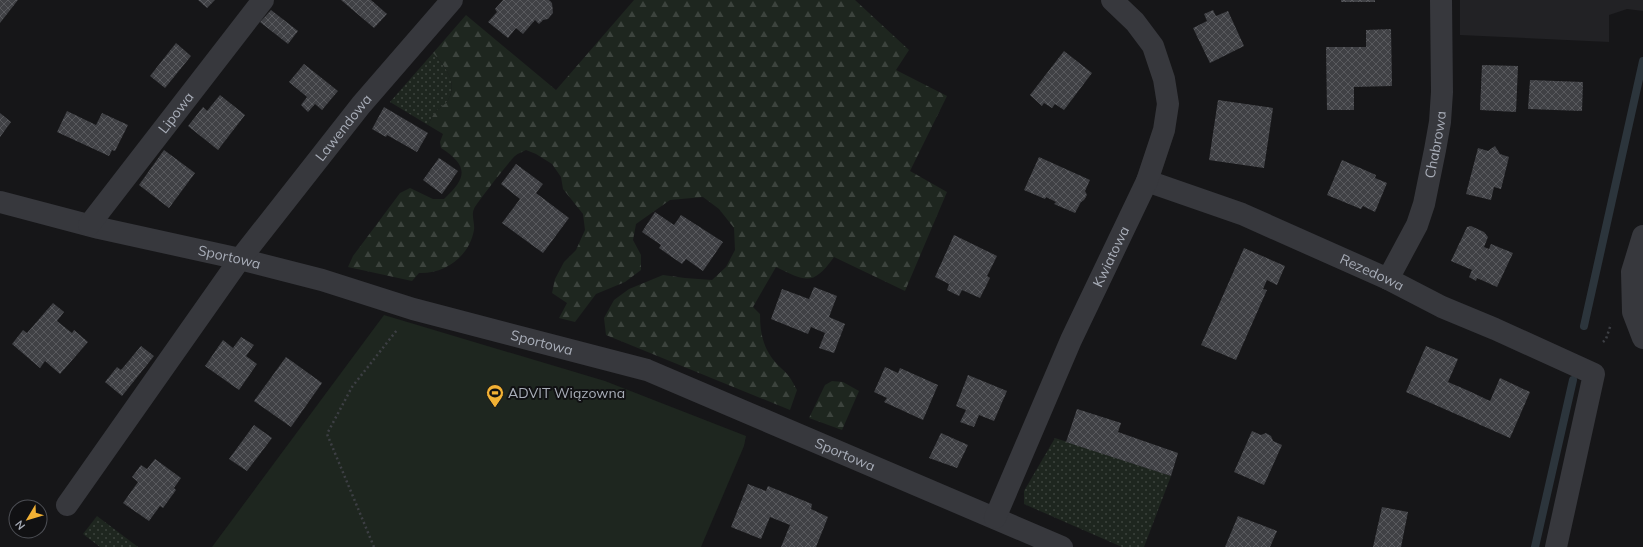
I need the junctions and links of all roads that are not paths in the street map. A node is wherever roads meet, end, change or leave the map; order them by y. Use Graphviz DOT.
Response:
graph roads {
  1 [pos="263,0"];
  2 [pos="452,0"];
  3 [pos="1112,0"];
  4 [pos="1441,0"];
  5 [pos="1147,181"];
  6 [pos="0,202"];
  7 [pos="89,225"];
  8 [pos="1643,236"];
  9 [pos="240,259"];
  10 [pos="1388,279"];
  11 [pos="1643,338"];
  12 [pos="67,505"];
  13 [pos="995,518"];
  14 [pos="1062,547"];
  15 [pos="1556,547"];
  1 -- 7 [label="street, Lipowa"];
  2 -- 9 [label="street, Lawendowa"];
  3 -- 5 [label="street, Kwiatowa"];
  4 -- 10 [label="street, Chabrowa"];
  5 -- 10 [label="street, Rezedowa"];
  5 -- 13 [label="street, Kwiatowa"];
  6 -- 7 [label="street, Sportowa"];
  7 -- 9 [label="street, Sportowa"];
  8 -- 11 [label="street"];
  9 -- 12 [label="street, Lawendowa"];
  9 -- 13 [label="street, Sportowa"];
  10 -- 15 [label="street, Rezedowa"];
  13 -- 14 [label="street, Sportowa"];
}
